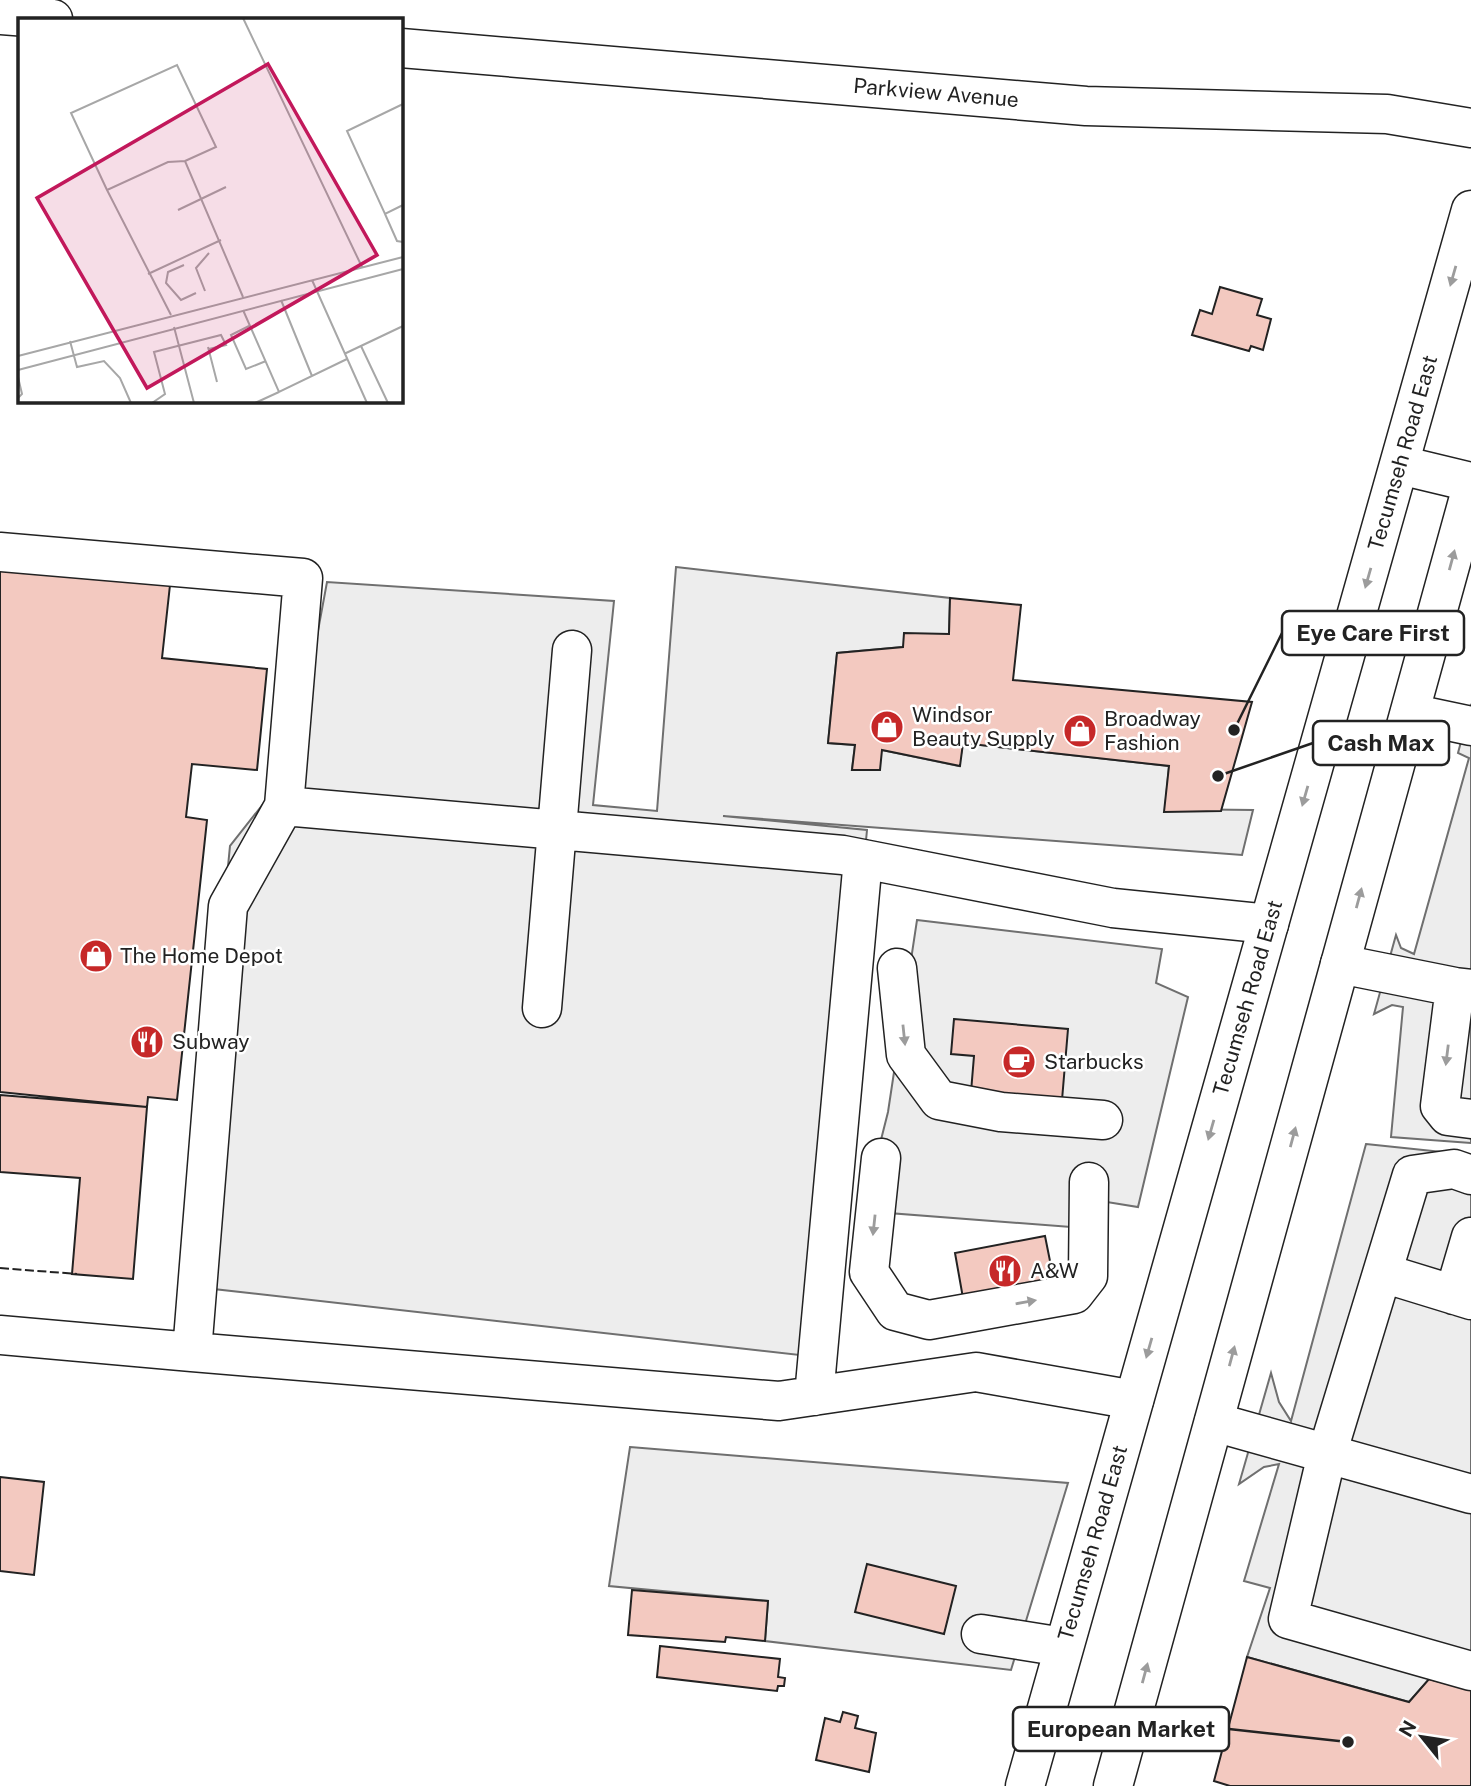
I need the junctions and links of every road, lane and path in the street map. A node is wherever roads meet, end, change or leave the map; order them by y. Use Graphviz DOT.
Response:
graph roads {
  1 [pos="0,15"];
  2 [pos="40,18"];
  3 [pos="402,48"];
  4 [pos="1471,128"];
  5 [pos="1471,210"];
  6 [pos="1400,465"];
  7 [pos="1471,482"];
  8 [pos="1471,490"];
  9 [pos="0,552"];
  10 [pos="572,650"];
  11 [pos="1410,713"];
  12 [pos="1471,726"];
  13 [pos="284,806"];
  14 [pos="557,830"];
  15 [pos="863,859"];
  16 [pos="1269,924"];
  17 [pos="1340,964"];
  18 [pos="897,968"];
  19 [pos="1463,988"];
  20 [pos="542,1008"];
  21 [pos="1471,1119"];
  22 [pos="1103,1120"];
  23 [pos="881,1158"];
  24 [pos="1471,1175"];
  25 [pos="1089,1182"];
  26 [pos="1471,1237"];
  27 [pos="1383,1273"];
  28 [pos="1462,1297"];
  29 [pos="0,1335"];
  30 [pos="192,1352"];
  31 [pos="814,1396"];
  32 [pos="1134,1400"];
  33 [pos="1214,1422"];
  34 [pos="1328,1454"];
  35 [pos="1471,1494"];
  36 [pos="981,1634"];
  37 [pos="1063,1647"];
  38 [pos="1471,1671"];
  39 [pos="1024,1786"];
  40 [pos="1113,1786"];
  1 -- 2 [label="main road"];
  3 -- 4 [label="main road, Parkview Avenue"];
  5 -- 6 [label="main road, Tecumseh Road East, one-way"];
  6 -- 7 [label="main road"];
  6 -- 16 [label="main road, Tecumseh Road East, one-way"];
  11 -- 8 [label="main road, one-way"];
  9 -- 13 [label="main road"];
  10 -- 14 [label="main road"];
  11 -- 12 [label="main road"];
  17 -- 11 [label="main road, one-way"];
  13 -- 14 [label="main road"];
  13 -- 30 [label="main road"];
  14 -- 15 [label="main road"];
  14 -- 20 [label="main road"];
  15 -- 16 [label="main road"];
  15 -- 31 [label="main road"];
  16 -- 32 [label="main road, Tecumseh Road East, one-way"];
  17 -- 19 [label="main road"];
  33 -- 17 [label="main road, one-way"];
  18 -- 22 [label="main road, one-way"];
  19 -- 21 [label="main road, one-way"];
  23 -- 25 [label="main road, one-way"];
  24 -- 27 [label="main road"];
  26 -- 28 [label="main road"];
  27 -- 28 [label="main road"];
  27 -- 34 [label="main road"];
  29 -- 30 [label="main road"];
  30 -- 31 [label="main road"];
  31 -- 32 [label="main road"];
  32 -- 37 [label="main road, Tecumseh Road East"];
  33 -- 34 [label="main road"];
  40 -- 33 [label="main road, one-way"];
  34 -- 35 [label="main road"];
  34 -- 38 [label="main road"];
  36 -- 37 [label="main road"];
  37 -- 39 [label="main road, Tecumseh Road East"];
}
